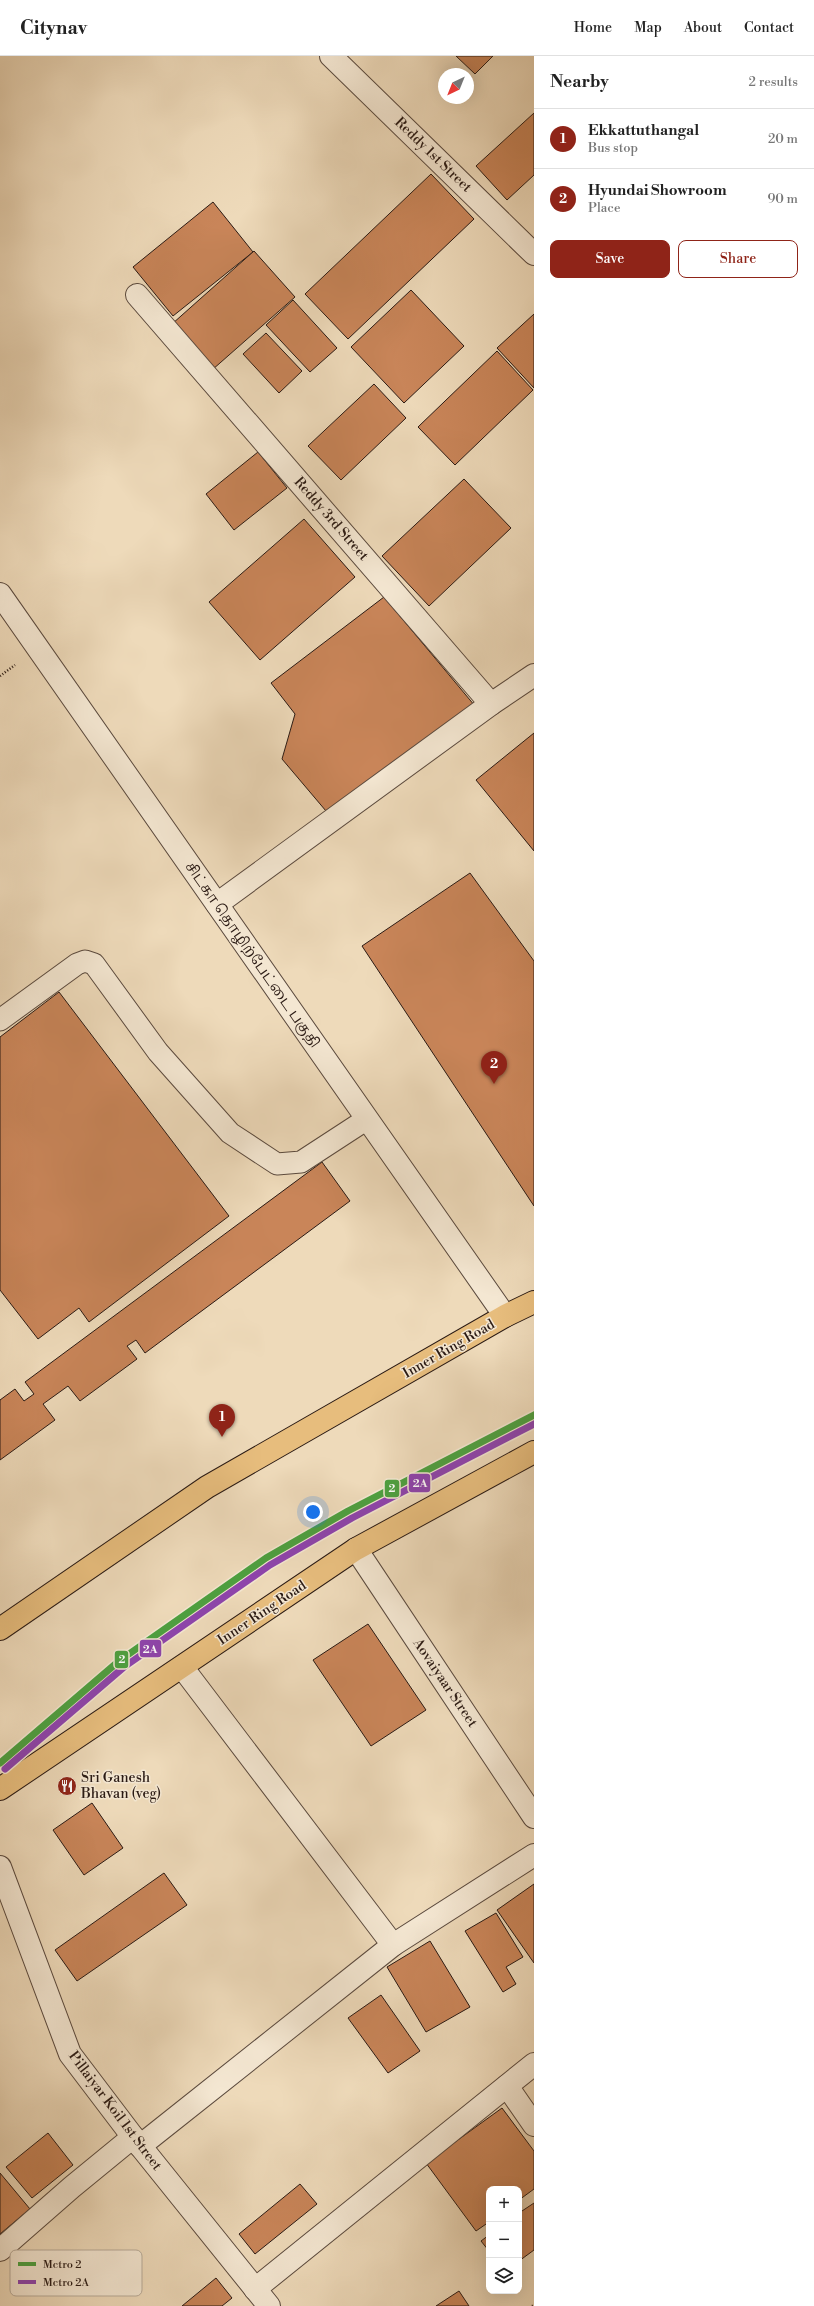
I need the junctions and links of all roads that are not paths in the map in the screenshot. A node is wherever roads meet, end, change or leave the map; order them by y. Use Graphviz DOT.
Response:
graph roads {
  1 [pos="331,56"];
  2 [pos="534,254"];
  3 [pos="137,295"];
  4 [pos="0,594"];
  5 [pos="534,675"];
  6 [pos="490,704"];
  7 [pos="217,904"];
  8 [pos="0,1020"];
  9 [pos="367,1119"];
  10 [pos="534,1302"];
  11 [pos="505,1316"];
  12 [pos="534,1452"];
  13 [pos="356,1549"];
  14 [pos="0,1629"];
  15 [pos="182,1667"];
  16 [pos="0,1789"];
  17 [pos="533,1814"];
  18 [pos="534,1855"];
  19 [pos="0,1867"];
  20 [pos="393,1945"];
  21 [pos="534,2064"];
  22 [pos="507,2086"];
  23 [pos="534,2125"];
  24 [pos="136,2142"];
  25 [pos="0,2250"];
  26 [pos="255,2289"];
  27 [pos="269,2306"];
  1 -- 2 [label="street, Reddy 1st Street"];
  3 -- 6 [label="street, Reddy 3rd Street"];
  4 -- 7 [label="street, சிட்கா தொழிற்பேட்டை பகுதி"];
  5 -- 6 [label="street"];
  6 -- 7 [label="street"];
  7 -- 9 [label="street, சிட்கா தொழிற்பேட்டை பகுதி"];
  8 -- 9 [label="lane"];
  9 -- 11 [label="street, சிட்கா தொழிற்பேட்டை பகுதி"];
  10 -- 11 [label="main road, Inner Ring Road"];
  11 -- 14 [label="main road, Inner Ring Road"];
  12 -- 13 [label="main road, Inner Ring Road"];
  13 -- 15 [label="main road, Inner Ring Road"];
  13 -- 17 [label="street, Aovaiyaar Street"];
  15 -- 16 [label="main road, Inner Ring Road"];
  15 -- 20 [label="street"];
  18 -- 20 [label="street"];
  19 -- 24 [label="street, Pillaiyar Koil 1st Street"];
  20 -- 24 [label="street"];
  21 -- 22 [label="street"];
  22 -- 23 [label="street"];
  22 -- 26 [label="street"];
  24 -- 25 [label="street"];
  24 -- 26 [label="street, Pillaiyar Koil 1st Street"];
  26 -- 27 [label="street, Pillaiyar Koil 1st Street"];
}
